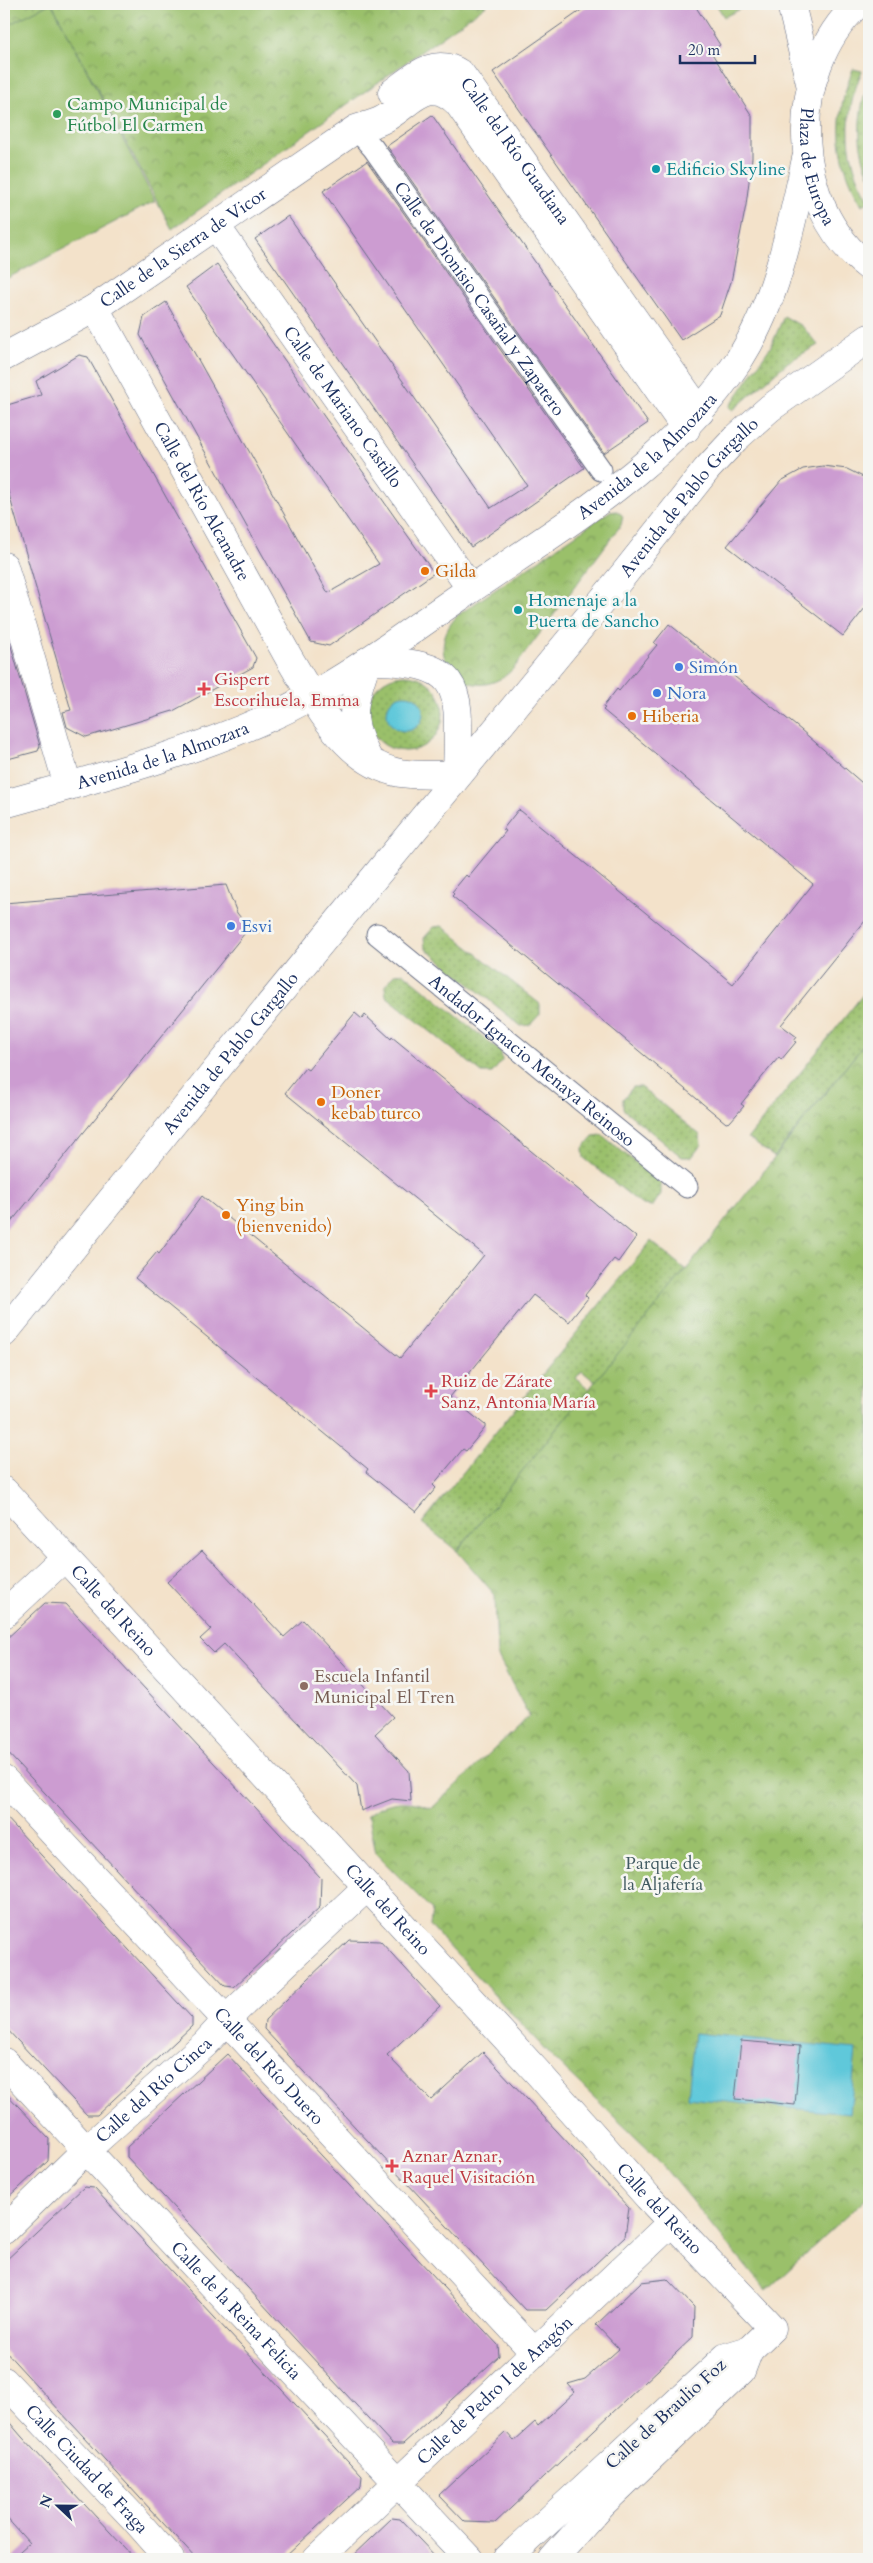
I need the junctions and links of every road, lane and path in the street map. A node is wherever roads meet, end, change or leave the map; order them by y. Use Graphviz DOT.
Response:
graph roads {
  1 [pos="791,4"];
  2 [pos="858,4"];
  3 [pos="811,87"];
  4 [pos="356,129"];
  5 [pos="806,159"];
  6 [pos="216,226"];
  7 [pos="869,267"];
  8 [pos="95,308"];
  9 [pos="869,338"];
  10 [pos="4,357"];
  11 [pos="693,421"];
  12 [pos="602,470"];
  13 [pos="4,566"];
  14 [pos="471,589"];
  15 [pos="367,661"];
  16 [pos="311,695"];
  17 [pos="369,760"];
  18 [pos="457,775"];
  19 [pos="68,786"];
  20 [pos="4,804"];
  21 [pos="376,934"];
  22 [pos="687,1187"];
  23 [pos="4,1333"];
  24 [pos="4,1491"];
  25 [pos="64,1558"];
  26 [pos="4,1614"];
  27 [pos="4,1780"];
  28 [pos="367,1887"];
  29 [pos="227,2021"];
  30 [pos="4,2062"];
  31 [pos="85,2151"];
  32 [pos="672,2222"];
  33 [pos="4,2230"];
  34 [pos="749,2350"];
  35 [pos="535,2353"];
  36 [pos="4,2382"];
  37 [pos="397,2484"];
  38 [pos="170,2559"];
  39 [pos="317,2559"];
  40 [pos="470,2559"];
  41 [pos="507,2559"];
  42 [pos="553,2559"];
  1 -- 3 [label="street"];
  2 -- 3 [label="street, Plaza de Europa"];
  3 -- 5 [label="street, Plaza de Europa"];
  4 -- 6 [label="street, Calle de la Sierra de Vicor"];
  4 -- 11 [label="street, Calle del Río Guadiana"];
  4 -- 12 [label="street, Calle de Dionisio Casañal y Zapatero"];
  5 -- 7 [label="street, Plaza de Europa"];
  5 -- 11 [label="street, Avenida de la Almozara"];
  6 -- 8 [label="street, Calle de la Sierra de Vicor"];
  6 -- 14 [label="street, Calle de Mariano Castillo"];
  8 -- 10 [label="street, Calle de la Sierra de Vicor"];
  8 -- 16 [label="street, Calle del Río Alcanadre"];
  9 -- 18 [label="street, Avenida de Pablo Gargallo"];
  11 -- 14 [label="street, Avenida de la Almozara"];
  13 -- 19 [label="street"];
  14 -- 15 [label="street, Avenida de la Almozara"];
  15 -- 16 [label="street, Avenida de la Almozara"];
  15 -- 17 [label="street"];
  15 -- 18 [label="street"];
  16 -- 17 [label="street"];
  16 -- 19 [label="street, Avenida de la Almozara"];
  17 -- 18 [label="street"];
  18 -- 23 [label="street, Avenida de Pablo Gargallo"];
  19 -- 20 [label="street, Avenida de la Almozara"];
  21 -- 22 [label="street, Andador Ignacio Menaya Reinoso"];
  24 -- 25 [label="street, Calle del Reino"];
  25 -- 26 [label="street"];
  25 -- 28 [label="street, Calle del Reino"];
  27 -- 29 [label="street, Calle del Río Duero"];
  28 -- 29 [label="street, Calle del Río Cinca"];
  28 -- 32 [label="street, Calle del Reino"];
  29 -- 31 [label="street, Calle del Río Cinca"];
  29 -- 35 [label="street, Calle del Río Duero"];
  30 -- 31 [label="street, Calle de la Reina Felicia"];
  31 -- 33 [label="street, Calle del Río Cinca"];
  31 -- 37 [label="street, Calle de la Reina Felicia"];
  32 -- 34 [label="street, Calle del Reino"];
  32 -- 35 [label="street, Calle de Pedro I de Aragón"];
  34 -- 41 [label="street, Calle de Braulio Foz"];
  34 -- 42 [label="street, Calle de Braulio Foz"];
  35 -- 37 [label="street, Calle de Pedro I de Aragón"];
  36 -- 38 [label="street, Calle Ciudad de Fraga"];
  37 -- 39 [label="street, Calle de Pedro I de Aragón"];
  37 -- 40 [label="street, Calle de la Reina Felicia"];
}
